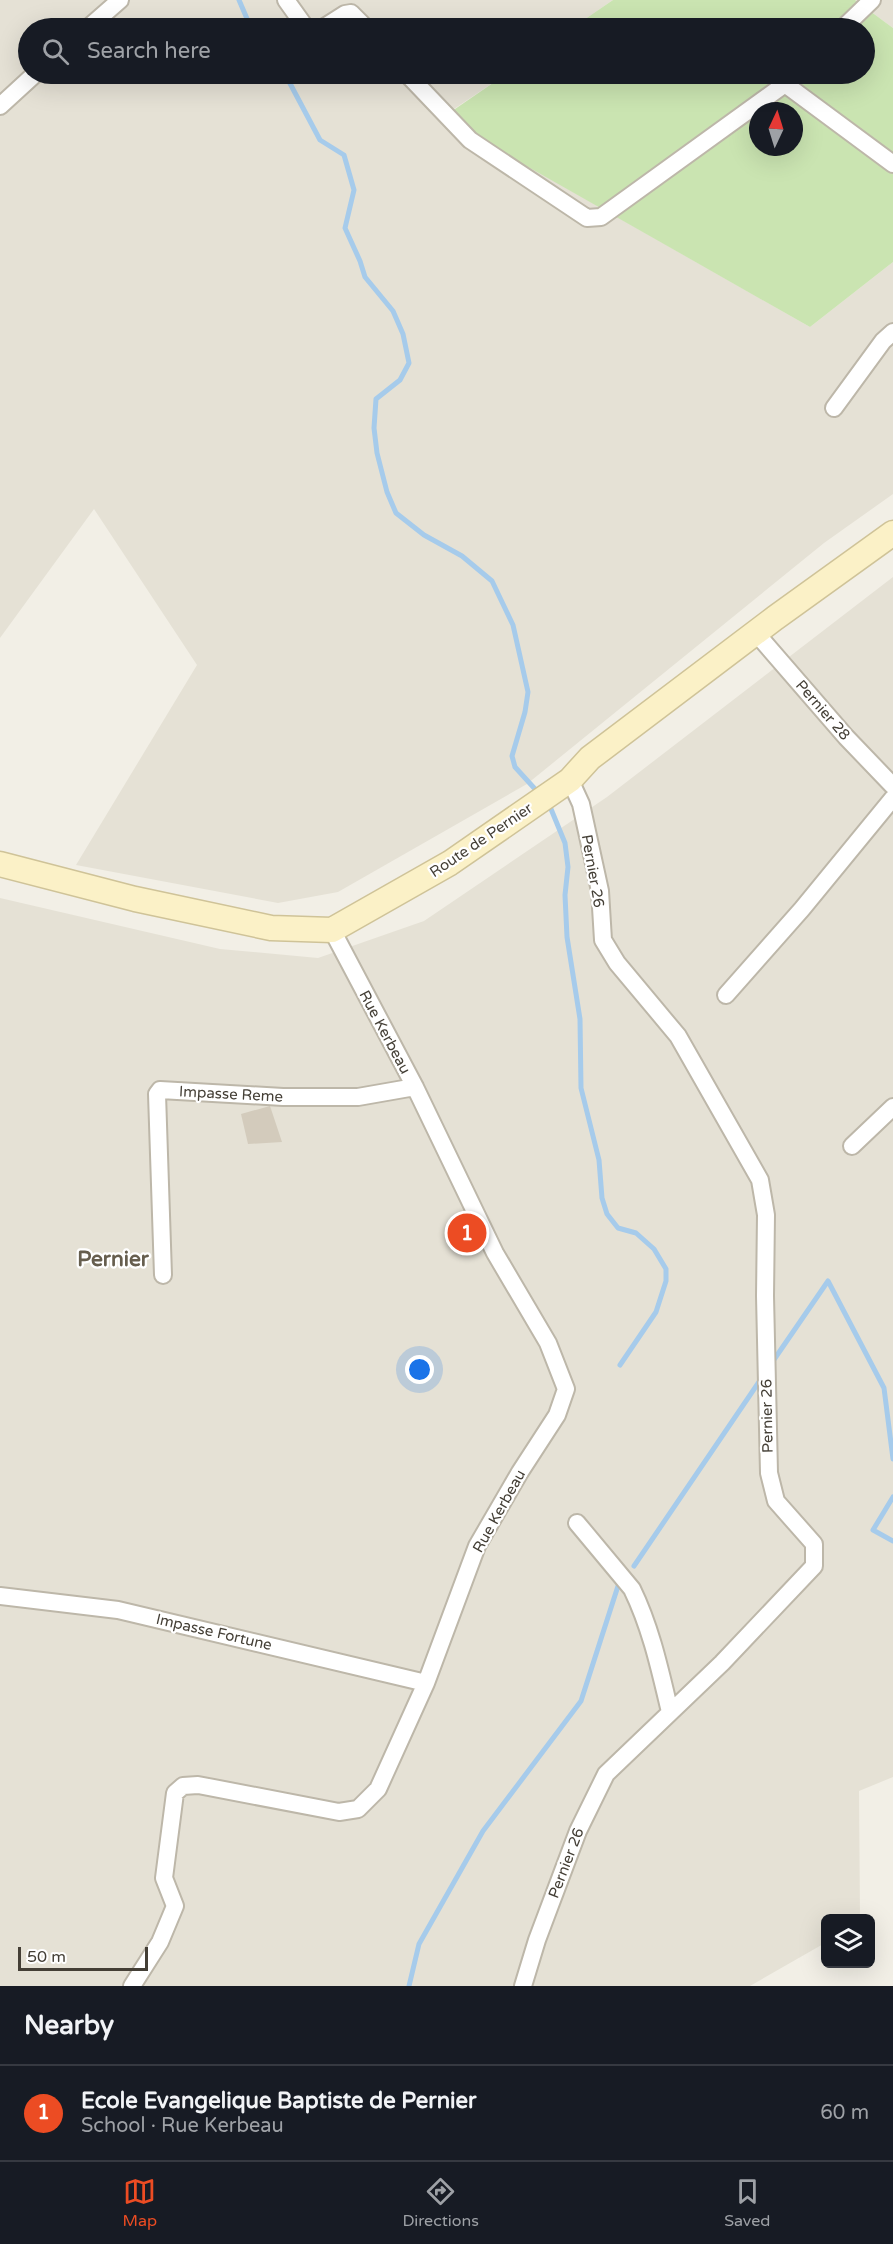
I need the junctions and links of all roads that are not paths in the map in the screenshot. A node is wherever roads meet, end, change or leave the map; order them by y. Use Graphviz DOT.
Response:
graph roads {
  1 [pos="120,0"];
  2 [pos="286,0"];
  3 [pos="872,0"];
  4 [pos="99,18"];
  5 [pos="299,18"];
  6 [pos="339,18"];
  7 [pos="356,18"];
  8 [pos="853,18"];
  9 [pos="24,84"];
  10 [pos="417,84"];
  11 [pos="784,84"];
  12 [pos="797,84"];
  13 [pos="0,106"];
  14 [pos="893,164"];
  15 [pos="893,332"];
  16 [pos="834,408"];
  17 [pos="893,533"];
  18 [pos="756,633"];
  19 [pos="570,780"];
  20 [pos="893,786"];
  21 [pos="893,798"];
  22 [pos="0,864"];
  23 [pos="332,930"];
  24 [pos="726,995"];
  25 [pos="415,1087"];
  26 [pos="893,1107"];
  27 [pos="852,1146"];
  28 [pos="163,1275"];
  29 [pos="577,1523"];
  30 [pos="0,1596"];
  31 [pos="426,1683"];
  32 [pos="670,1712"];
  33 [pos="132,1986"];
  34 [pos="523,1986"];
  1 -- 4 [label="street"];
  2 -- 5 [label="street"];
  3 -- 8 [label="street"];
  6 -- 7 [label="street"];
  9 -- 13 [label="street"];
  10 -- 11 [label="street"];
  12 -- 14 [label="street"];
  15 -- 16 [label="street"];
  17 -- 18 [label="street, Route de Pernier"];
  18 -- 19 [label="street, Route de Pernier"];
  18 -- 20 [label="street, Pernier 28"];
  19 -- 23 [label="street, Route de Pernier"];
  19 -- 32 [label="street, Pernier 26"];
  21 -- 24 [label="street"];
  22 -- 23 [label="street"];
  23 -- 25 [label="street, Rue Kerbeau"];
  25 -- 28 [label="street, Impasse Reme"];
  25 -- 31 [label="street, Rue Kerbeau"];
  26 -- 27 [label="street"];
  29 -- 32 [label="street"];
  30 -- 31 [label="street, Impasse Fortune"];
  31 -- 33 [label="street, Rue Kerbeau"];
  32 -- 34 [label="street, Pernier 26"];
}
